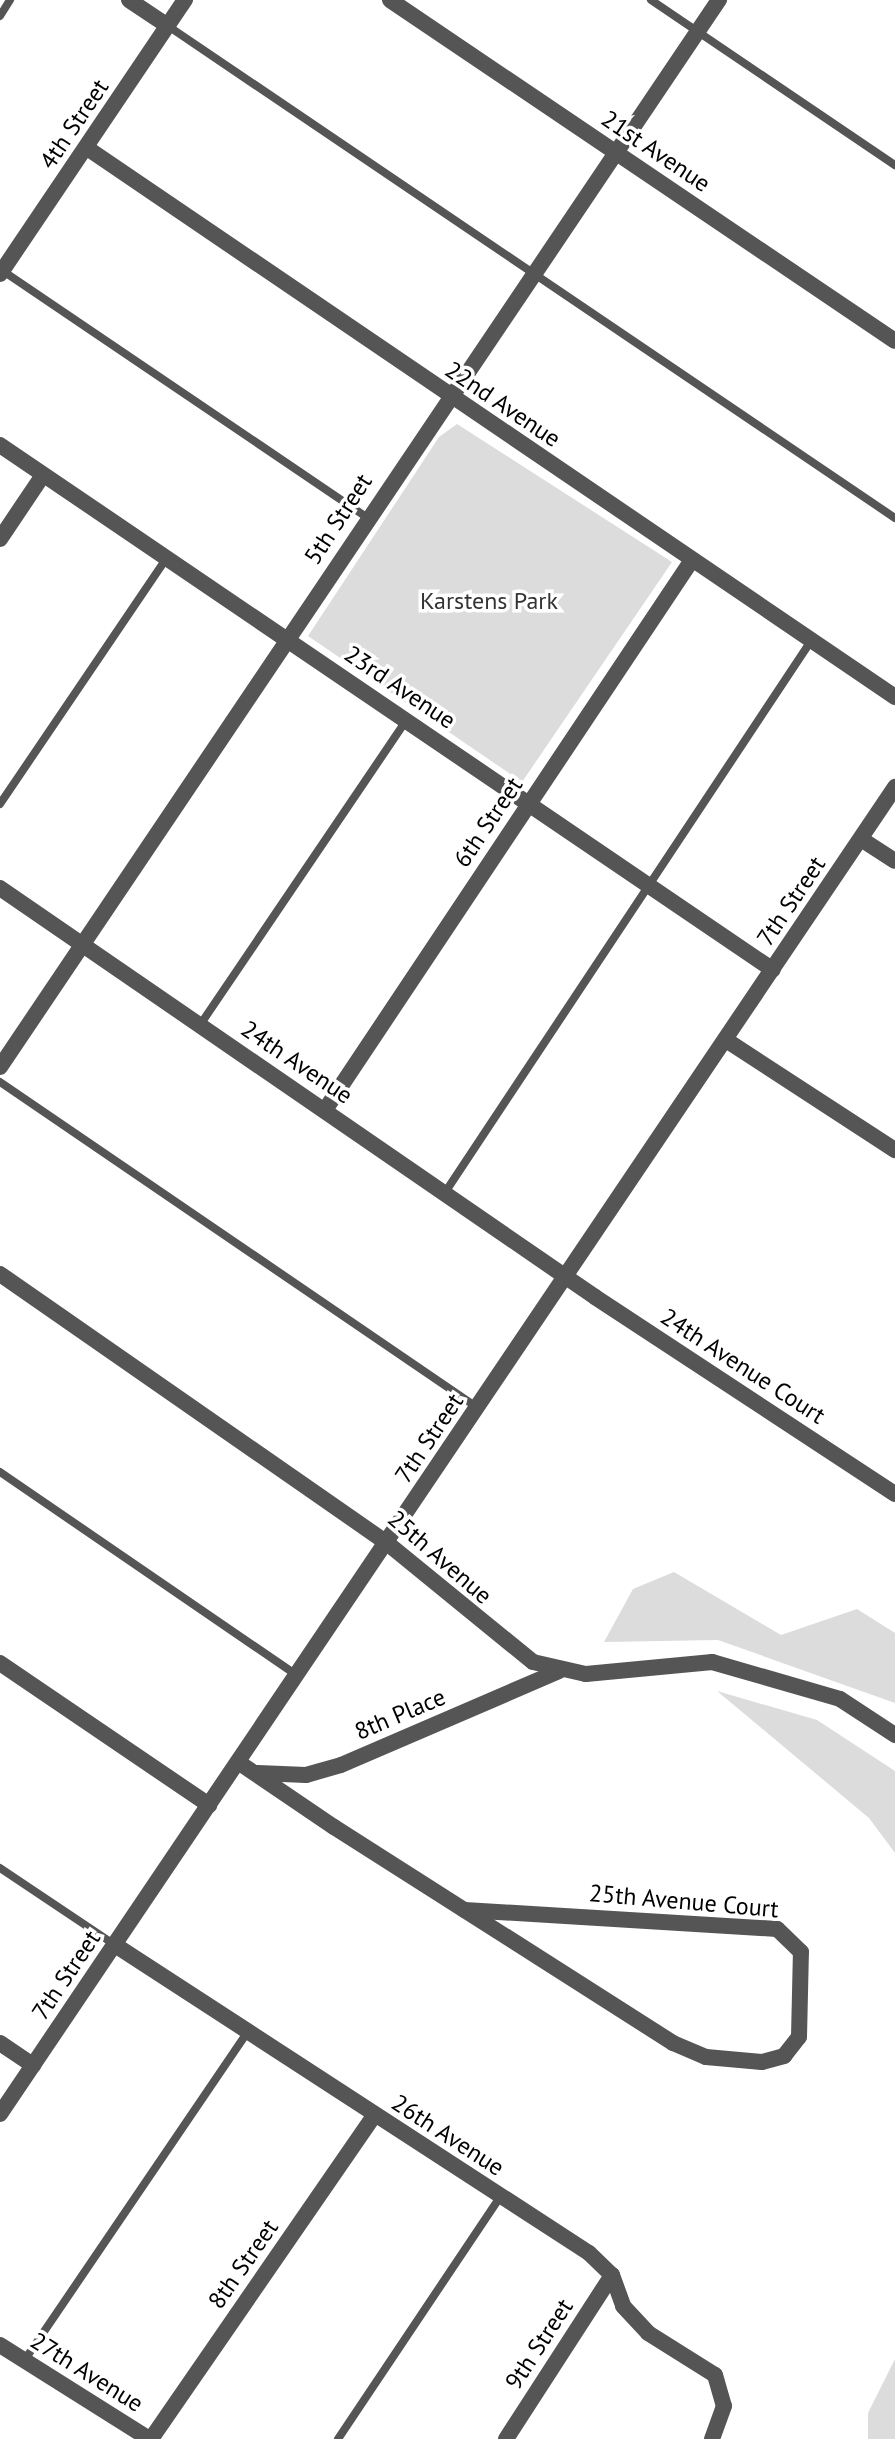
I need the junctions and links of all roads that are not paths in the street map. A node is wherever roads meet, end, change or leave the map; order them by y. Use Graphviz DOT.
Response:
graph roads {
  1 [pos="10,0"];
  2 [pos="129,0"];
  3 [pos="185,0"];
  4 [pos="390,0"];
  5 [pos="651,0"];
  6 [pos="719,0"];
  7 [pos="0,16"];
  8 [pos="168,26"];
  9 [pos="698,32"];
  10 [pos="87,148"];
  11 [pos="616,152"];
  12 [pos="895,165"];
  13 [pos="1,272"];
  14 [pos="531,273"];
  15 [pos="895,341"];
  16 [pos="448,396"];
  17 [pos="0,445"];
  18 [pos="43,475"];
  19 [pos="368,518"];
  20 [pos="895,518"];
  21 [pos="0,539"];
  22 [pos="167,558"];
  23 [pos="692,560"];
  24 [pos="287,640"];
  25 [pos="811,641"];
  26 [pos="895,697"];
  27 [pos="407,720"];
  28 [pos="895,787"];
  29 [pos="0,804"];
  30 [pos="529,804"];
  31 [pos="861,839"];
  32 [pos="895,861"];
  33 [pos="648,885"];
  34 [pos="0,888"];
  35 [pos="82,945"];
  36 [pos="773,970"];
  37 [pos="200,1025"];
  38 [pos="726,1040"];
  39 [pos="0,1067"];
  40 [pos="0,1082"];
  41 [pos="325,1110"];
  42 [pos="895,1150"];
  43 [pos="446,1191"];
  44 [pos="0,1274"];
  45 [pos="566,1276"];
  46 [pos="478,1408"];
  47 [pos="0,1472"];
  48 [pos="895,1494"];
  49 [pos="387,1543"];
  50 [pos="0,1663"];
  51 [pos="559,1671"];
  52 [pos="298,1676"];
  53 [pos="895,1735"];
  54 [pos="238,1762"];
  55 [pos="254,1772"];
  56 [pos="209,1805"];
  57 [pos="0,1868"];
  58 [pos="465,1910"];
  59 [pos="115,1945"];
  60 [pos="246,2034"];
  61 [pos="0,2043"];
  62 [pos="33,2065"];
  63 [pos="0,2114"];
  64 [pos="374,2116"];
  65 [pos="500,2197"];
  66 [pos="612,2275"];
  67 [pos="0,2345"];
  68 [pos="24,2361"];
  69 [pos="150,2439"];
  70 [pos="338,2439"];
  71 [pos="506,2439"];
  72 [pos="712,2439"];
  1 -- 7 [label="lane"];
  2 -- 8 [label="street"];
  3 -- 8 [label="street, 4th Street"];
  4 -- 11 [label="street, 21st Avenue"];
  5 -- 9 [label="lane"];
  6 -- 9 [label="street, 5th Street"];
  8 -- 10 [label="street, 4th Street"];
  8 -- 14 [label="lane"];
  9 -- 11 [label="street, 5th Street"];
  9 -- 12 [label="lane"];
  10 -- 13 [label="street, 4th Street"];
  10 -- 16 [label="street, 22nd Avenue"];
  11 -- 14 [label="street, 5th Street"];
  11 -- 15 [label="street, 21st Avenue"];
  13 -- 19 [label="lane"];
  14 -- 16 [label="street, 5th Street"];
  14 -- 20 [label="lane"];
  16 -- 19 [label="street, 5th Street"];
  16 -- 23 [label="street, 22nd Avenue"];
  17 -- 18 [label="street, 23rd Avenue"];
  18 -- 21 [label="street"];
  18 -- 22 [label="street, 23rd Avenue"];
  19 -- 24 [label="street, 5th Street"];
  22 -- 24 [label="street, 23rd Avenue"];
  22 -- 29 [label="lane"];
  23 -- 25 [label="street, 22nd Avenue"];
  23 -- 30 [label="street, 6th Street"];
  24 -- 27 [label="street, 23rd Avenue"];
  24 -- 35 [label="street, 5th Street"];
  25 -- 26 [label="street, 22nd Avenue"];
  25 -- 33 [label="lane"];
  27 -- 30 [label="street, 23rd Avenue"];
  27 -- 37 [label="lane"];
  28 -- 31 [label="street, 7th Street"];
  30 -- 33 [label="street, 23rd Avenue"];
  30 -- 41 [label="street, 6th Street"];
  31 -- 32 [label="street"];
  31 -- 36 [label="street, 7th Street"];
  33 -- 36 [label="street, 23rd Avenue"];
  33 -- 43 [label="lane"];
  34 -- 35 [label="street, 24th Avenue"];
  35 -- 37 [label="street, 24th Avenue"];
  35 -- 39 [label="street, 5th Street"];
  36 -- 38 [label="street, 7th Street"];
  37 -- 41 [label="street, 24th Avenue"];
  38 -- 42 [label="street"];
  38 -- 45 [label="street, 7th Street"];
  40 -- 46 [label="lane"];
  41 -- 43 [label="street, 24th Avenue"];
  43 -- 45 [label="street, 24th Avenue"];
  44 -- 49 [label="street, 25th Avenue"];
  45 -- 46 [label="street, 7th Street"];
  45 -- 48 [label="street, 24th Avenue Court"];
  46 -- 49 [label="street, 7th Street"];
  47 -- 52 [label="lane"];
  49 -- 51 [label="street, 25th Avenue"];
  49 -- 52 [label="street, 7th Street"];
  50 -- 56 [label="street"];
  51 -- 53 [label="street, 25th Avenue"];
  51 -- 55 [label="street, 8th Place"];
  52 -- 54 [label="street, 7th Street"];
  54 -- 55 [label="street, 25th Avenue Court"];
  54 -- 56 [label="street, 7th Street"];
  55 -- 58 [label="street, 25th Avenue Court"];
  56 -- 59 [label="street, 7th Street"];
  57 -- 59 [label="lane"];
  58 -- 58 [label="street, 25th Avenue Court"];
  59 -- 60 [label="street, 26th Avenue"];
  59 -- 62 [label="street, 7th Street"];
  60 -- 64 [label="street, 26th Avenue"];
  60 -- 68 [label="lane"];
  61 -- 62 [label="street"];
  62 -- 63 [label="street, 7th Street"];
  64 -- 65 [label="street, 26th Avenue"];
  64 -- 69 [label="street, 8th Street"];
  65 -- 66 [label="street, 26th Avenue"];
  65 -- 70 [label="lane"];
  66 -- 71 [label="street, 9th Street"];
  66 -- 72 [label="street"];
  67 -- 68 [label="street, 27th Avenue"];
  68 -- 69 [label="street, 27th Avenue"];
}
